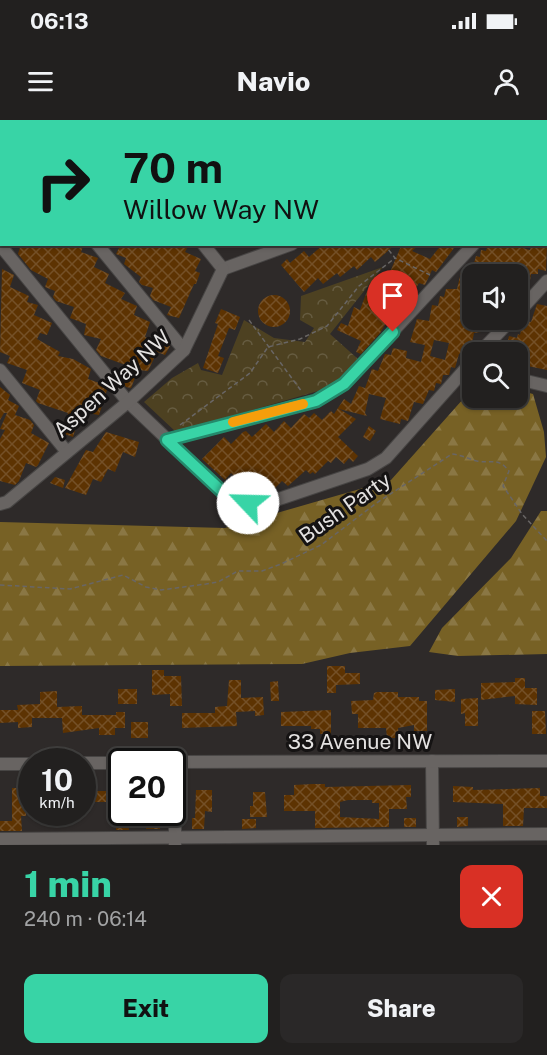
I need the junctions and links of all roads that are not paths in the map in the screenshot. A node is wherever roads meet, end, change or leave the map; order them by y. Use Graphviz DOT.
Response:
graph roads {
  1 [pos="1,246"];
  2 [pos="99,246"];
  3 [pos="205,246"];
  4 [pos="286,246"];
  5 [pos="472,246"];
  6 [pos="223,269"];
  7 [pos="547,281"];
  8 [pos="528,302"];
  9 [pos="501,330"];
  10 [pos="490,342"];
  11 [pos="184,350"];
  12 [pos="0,370"];
  13 [pos="462,375"];
  14 [pos="528,381"];
  15 [pos="547,386"];
  16 [pos="128,402"];
  17 [pos="167,440"];
  18 [pos="67,452"];
  19 [pos="2,500"];
  20 [pos="432,761"];
  21 [pos="547,761"];
  22 [pos="186,762"];
  23 [pos="0,764"];
  24 [pos="18,764"];
  25 [pos="175,826"];
  26 [pos="547,834"];
  27 [pos="0,838"];
  28 [pos="433,840"];
  29 [pos="175,841"];
  1 -- 16 [label="street"];
  2 -- 11 [label="street"];
  3 -- 6 [label="street"];
  4 -- 6 [label="street"];
  5 -- 17 [label="street"];
  6 -- 11 [label="street, Aspen Way NW"];
  7 -- 8 [label="street"];
  9 -- 10 [label="street"];
  11 -- 16 [label="street, Aspen Way NW"];
  12 -- 18 [label="street"];
  13 -- 17 [label="street"];
  14 -- 15 [label="street"];
  16 -- 17 [label="street"];
  16 -- 18 [label="street, Aspen Way NW"];
  18 -- 19 [label="street, Aspen Way NW"];
  20 -- 21 [label="street, 33 Avenue NW"];
  20 -- 22 [label="street, 33 Avenue NW"];
  20 -- 28 [label="street"];
  23 -- 24 [label="street"];
  25 -- 29 [label="street"];
  26 -- 28 [label="street"];
  27 -- 29 [label="street"];
  28 -- 29 [label="street"];
}
